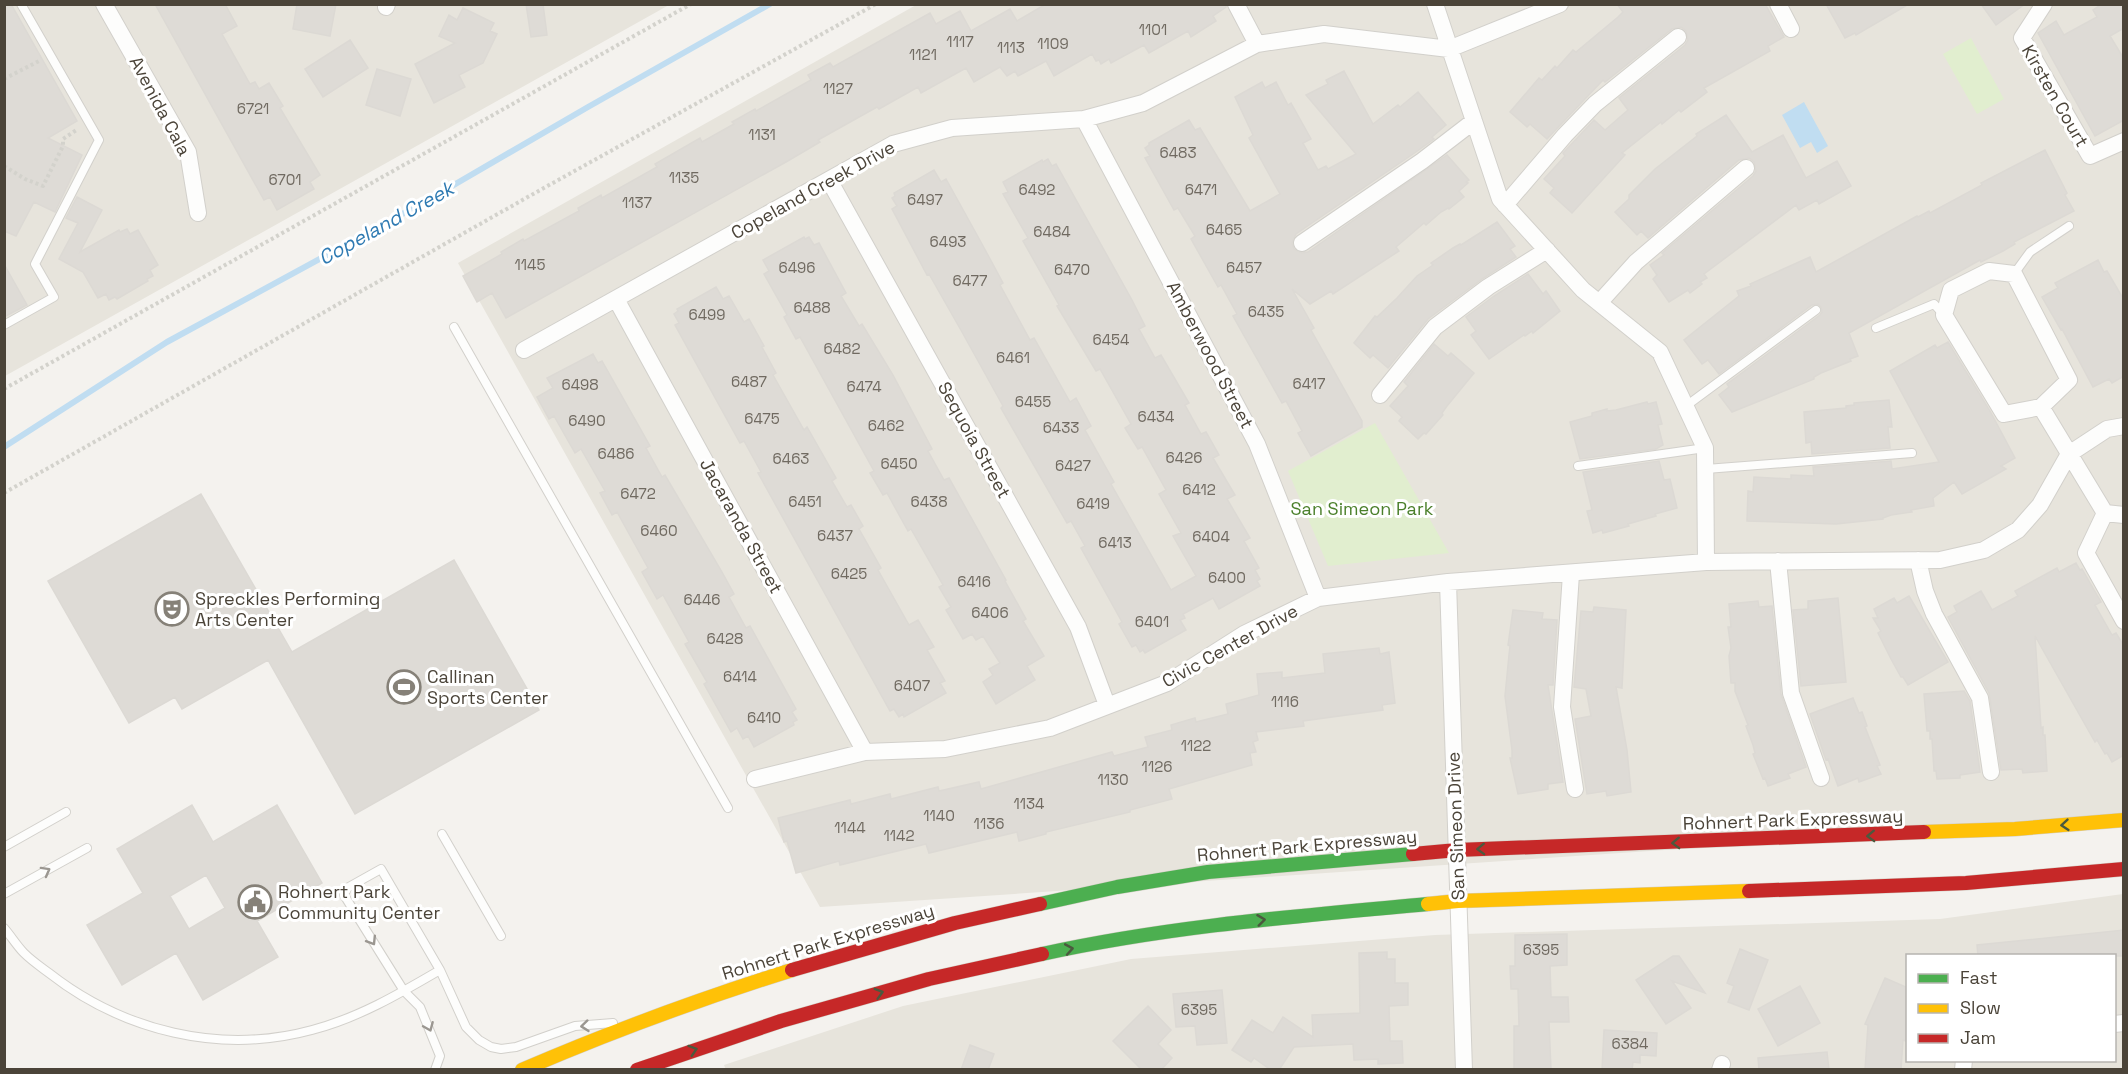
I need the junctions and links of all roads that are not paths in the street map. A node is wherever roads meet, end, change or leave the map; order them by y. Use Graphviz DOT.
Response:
graph roads {
  1 [pos="21,4"];
  2 [pos="104,4"];
  3 [pos="1236,4"];
  4 [pos="1435,4"];
  5 [pos="1560,4"];
  6 [pos="1778,4"];
  7 [pos="2044,4"];
  8 [pos="1791,29"];
  9 [pos="1678,37"];
  10 [pos="1257,44"];
  11 [pos="1449,49"];
  12 [pos="1084,118"];
  13 [pos="1474,121"];
  14 [pos="2124,141"];
  15 [pos="1746,168"];
  16 [pos="829,180"];
  17 [pos="1505,205"];
  18 [pos="198,213"];
  19 [pos="2069,226"];
  20 [pos="1302,243"];
  21 [pos="1546,250"];
  22 [pos="2014,274"];
  23 [pos="616,299"];
  24 [pos="1599,303"];
  25 [pos="1816,310"];
  26 [pos="1944,315"];
  27 [pos="4,325"];
  28 [pos="454,327"];
  29 [pos="1876,328"];
  30 [pos="525,350"];
  31 [pos="1380,395"];
  32 [pos="1686,406"];
  33 [pos="2041,407"];
  34 [pos="2124,426"];
  35 [pos="1706,448"];
  36 [pos="1912,453"];
  37 [pos="2069,454"];
  38 [pos="1578,466"];
  39 [pos="1706,469"];
  40 [pos="2105,513"];
  41 [pos="2124,515"];
  42 [pos="1918,560"];
  43 [pos="1778,561"];
  44 [pos="1706,562"];
  45 [pos="1571,574"];
  46 [pos="1448,582"];
  47 [pos="1318,598"];
  48 [pos="2124,621"];
  49 [pos="1107,705"];
  50 [pos="866,752"];
  51 [pos="1991,772"];
  52 [pos="1821,778"];
  53 [pos="754,779"];
  54 [pos="1575,789"];
  55 [pos="728,808"];
  56 [pos="66,812"];
  57 [pos="2124,820"];
  58 [pos="442,834"];
  59 [pos="4,847"];
  60 [pos="87,848"];
  61 [pos="1457,850"];
  62 [pos="2124,869"];
  63 [pos="4,894"];
  64 [pos="1458,901"];
  65 [pos="4,928"];
  66 [pos="501,936"];
  67 [pos="440,970"];
  68 [pos="404,991"];
  69 [pos="643,1020"];
  70 [pos="435,1070"];
  71 [pos="522,1070"];
  72 [pos="637,1070"];
  73 [pos="1464,1070"];
  1 -- 27 [label="lane"];
  2 -- 18 [label="street, Avenida Cala"];
  3 -- 10 [label="street"];
  4 -- 11 [label="street"];
  5 -- 11 [label="street, Copeland Creek Drive"];
  6 -- 8 [label="street"];
  7 -- 14 [label="street, Kirsten Court"];
  9 -- 17 [label="street"];
  10 -- 11 [label="street, Copeland Creek Drive"];
  10 -- 12 [label="street, Copeland Creek Drive"];
  11 -- 13 [label="street"];
  12 -- 16 [label="street, Copeland Creek Drive"];
  12 -- 47 [label="street, Amberwood Street"];
  13 -- 17 [label="street"];
  13 -- 20 [label="street"];
  15 -- 24 [label="street"];
  16 -- 23 [label="street, Copeland Creek Drive"];
  16 -- 49 [label="street, Sequoia Street"];
  17 -- 21 [label="street"];
  19 -- 22 [label="lane"];
  21 -- 24 [label="street"];
  21 -- 31 [label="street"];
  22 -- 26 [label="street"];
  22 -- 33 [label="street"];
  23 -- 30 [label="street, Copeland Creek Drive"];
  23 -- 50 [label="street, Jacaranda Street"];
  24 -- 32 [label="street"];
  25 -- 32 [label="lane"];
  26 -- 29 [label="lane"];
  26 -- 33 [label="street"];
  28 -- 55 [label="lane"];
  32 -- 35 [label="street"];
  33 -- 37 [label="street"];
  34 -- 37 [label="street, Civic Center Drive"];
  35 -- 38 [label="lane"];
  35 -- 39 [label="street"];
  36 -- 39 [label="lane"];
  37 -- 40 [label="street"];
  37 -- 42 [label="street, Civic Center Drive"];
  39 -- 44 [label="street"];
  40 -- 41 [label="street"];
  40 -- 48 [label="street"];
  42 -- 43 [label="street, Civic Center Drive"];
  42 -- 51 [label="street"];
  43 -- 44 [label="street, Civic Center Drive"];
  43 -- 52 [label="street"];
  44 -- 45 [label="street, Civic Center Drive"];
  45 -- 46 [label="street, Civic Center Drive"];
  45 -- 54 [label="street"];
  46 -- 47 [label="street, Civic Center Drive"];
  46 -- 61 [label="street, San Simeon Drive"];
  47 -- 49 [label="street, Civic Center Drive"];
  49 -- 50 [label="street, Civic Center Drive"];
  50 -- 53 [label="street, Civic Center Drive"];
  56 -- 59 [label="lane"];
  57 -- 61 [label="main road, Rohnert Park Expressway, one-way"];
  58 -- 66 [label="lane"];
  63 -- 60 [label="lane, one-way"];
  61 -- 64 [label="street, San Simeon Drive"];
  61 -- 69 [label="main road, Rohnert Park Expressway"];
  62 -- 64 [label="main road"];
  72 -- 64 [label="main road, one-way"];
  64 -- 73 [label="street, San Simeon Drive"];
  65 -- 68 [label="lane"];
  67 -- 68 [label="lane"];
  67 -- 68 [label="lane, one-way"];
  69 -- 67 [label="lane, one-way"];
  68 -- 70 [label="lane, one-way"];
  69 -- 71 [label="main road, Rohnert Park Expressway"];
}
